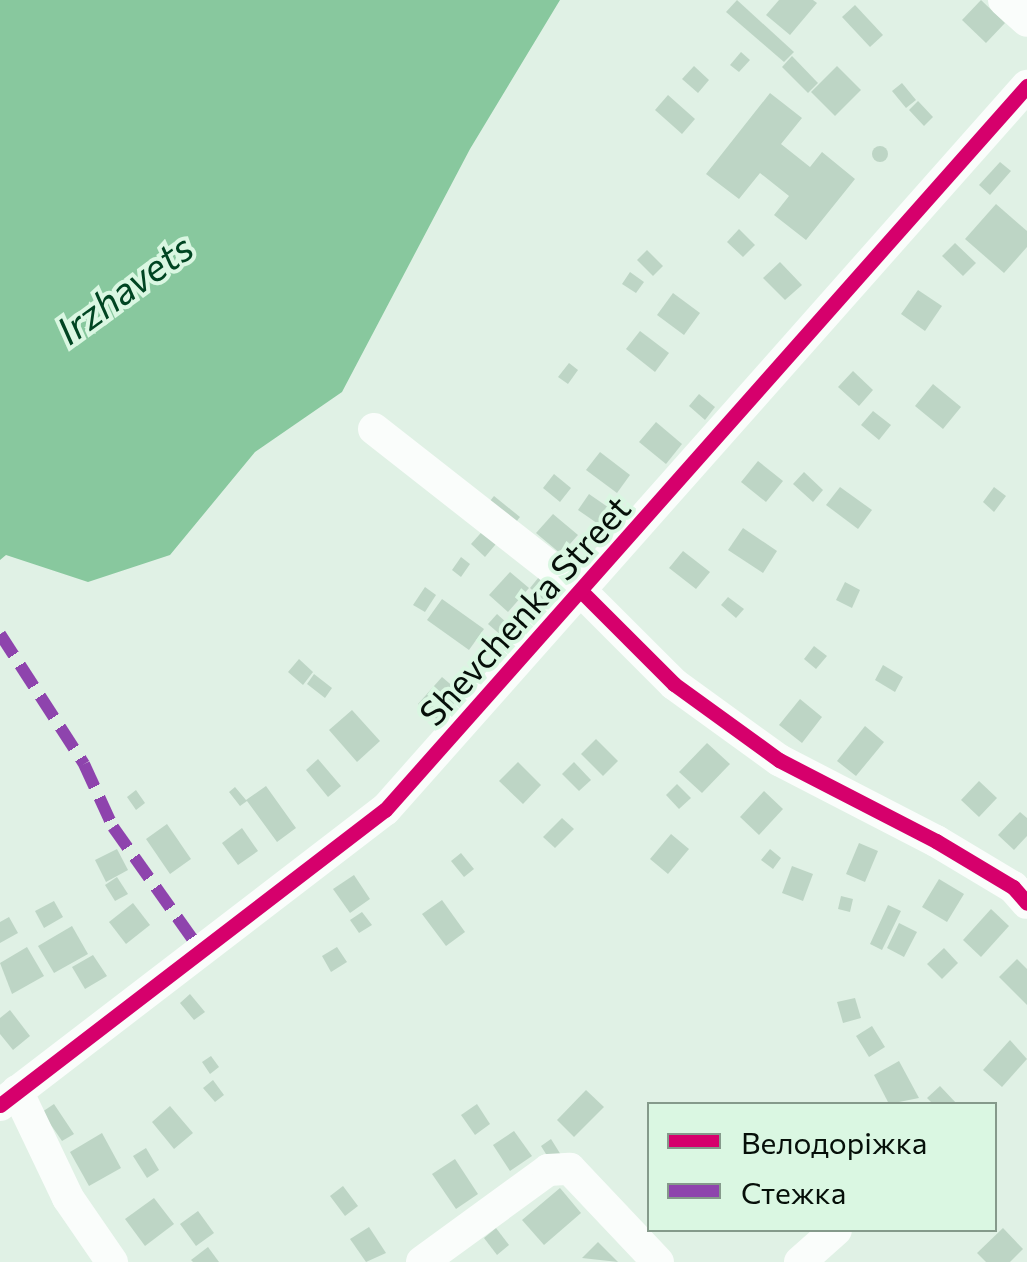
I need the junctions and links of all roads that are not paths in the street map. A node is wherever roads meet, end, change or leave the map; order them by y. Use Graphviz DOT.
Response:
graph roads {
  1 [pos="1004,0"];
  2 [pos="1027,21"];
  3 [pos="1021,105"];
  4 [pos="374,429"];
  5 [pos="582,592"];
  6 [pos="1027,902"];
  7 [pos="9,1098"];
  8 [pos="834,1232"];
  9 [pos="112,1262"];
  10 [pos="422,1262"];
  11 [pos="658,1262"];
  12 [pos="800,1262"];
  1 -- 2 [label="street"];
  3 -- 5 [label="street, Shevchenka Street"];
  4 -- 5 [label="street"];
  5 -- 6 [label="street"];
  5 -- 7 [label="street, Shevchenka Street"];
  7 -- 9 [label="street"];
  8 -- 12 [label="street"];
  10 -- 11 [label="street"];
}
